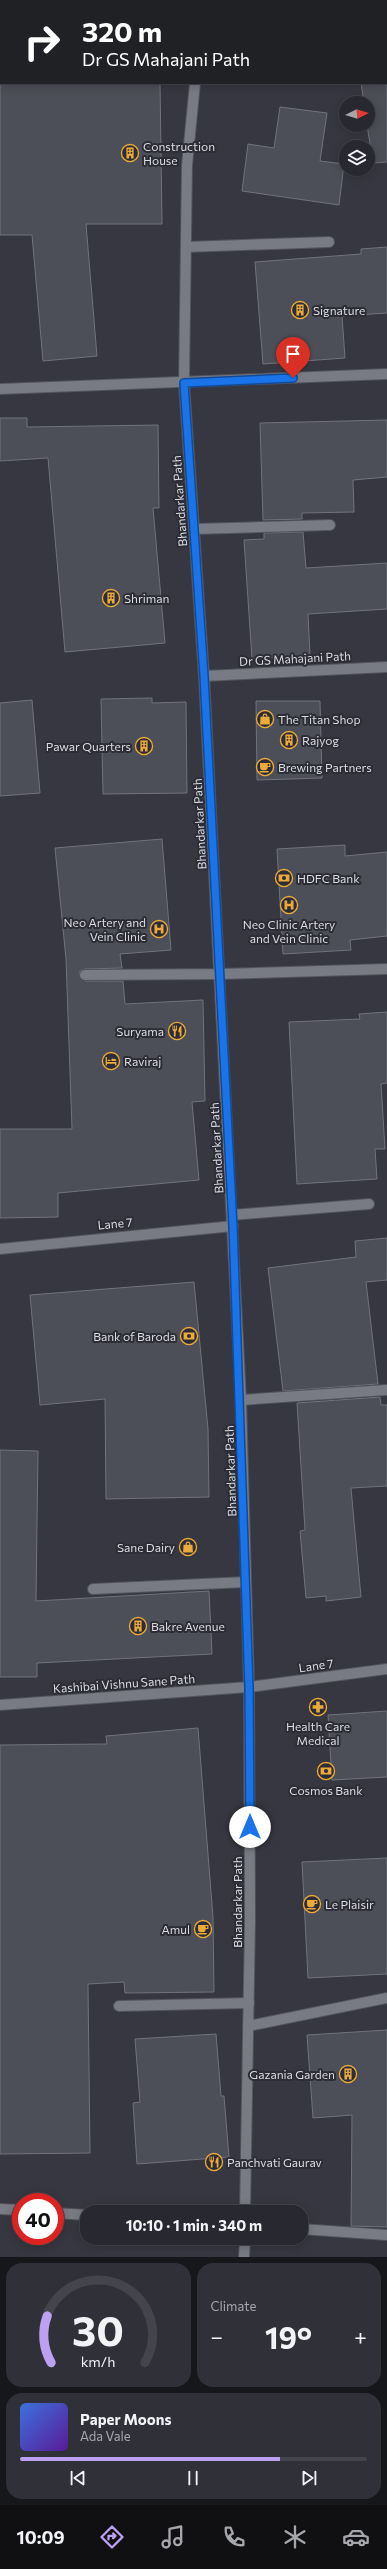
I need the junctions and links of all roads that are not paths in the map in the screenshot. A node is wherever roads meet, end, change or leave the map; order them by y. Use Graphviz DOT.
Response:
graph roads {
  1 [pos="195,84"];
  2 [pos="330,242"];
  3 [pos="186,247"];
  4 [pos="387,374"];
  5 [pos="184,383"];
  6 [pos="0,389"];
  7 [pos="330,525"];
  8 [pos="194,529"];
  9 [pos="387,667"];
  10 [pos="204,676"];
  11 [pos="387,969"];
  12 [pos="219,974"];
  13 [pos="85,975"];
  14 [pos="369,1204"];
  15 [pos="232,1215"];
  16 [pos="233,1226"];
  17 [pos="0,1248"];
  18 [pos="386,1390"];
  19 [pos="241,1400"];
  20 [pos="246,1582"];
  21 [pos="93,1589"];
  22 [pos="387,1669"];
  23 [pos="249,1688"];
  24 [pos="0,1705"];
  25 [pos="387,1998"];
  26 [pos="249,2003"];
  27 [pos="119,2006"];
  28 [pos="248,2026"];
  29 [pos="245,2205"];
  30 [pos="0,2209"];
  31 [pos="12,2210"];
  32 [pos="64,2214"];
  33 [pos="80,2215"];
  34 [pos="308,2229"];
  35 [pos="387,2235"];
  36 [pos="245,2245"];
  37 [pos="244,2257"];
  1 -- 3 [label="street, Bhandarkar Path"];
  2 -- 3 [label="street"];
  3 -- 5 [label="street, Bhandarkar Path"];
  4 -- 5 [label="street"];
  5 -- 6 [label="street"];
  5 -- 8 [label="street, Bhandarkar Path"];
  7 -- 8 [label="street"];
  8 -- 10 [label="street, Bhandarkar Path"];
  9 -- 10 [label="street, Dr GS Mahajani Path"];
  10 -- 12 [label="street, Bhandarkar Path"];
  11 -- 12 [label="street"];
  12 -- 13 [label="street"];
  12 -- 15 [label="street, Bhandarkar Path"];
  14 -- 15 [label="street"];
  15 -- 16 [label="street, Bhandarkar Path"];
  16 -- 17 [label="street, Lane 7"];
  16 -- 19 [label="street, Bhandarkar Path"];
  18 -- 19 [label="street"];
  19 -- 20 [label="street, Bhandarkar Path"];
  20 -- 21 [label="street"];
  20 -- 23 [label="street, Bhandarkar Path"];
  22 -- 23 [label="street, Lane 7"];
  23 -- 24 [label="street, Kashibai Vishnu Sane Path"];
  23 -- 26 [label="street, Bhandarkar Path"];
  25 -- 28 [label="street"];
  26 -- 27 [label="street"];
  26 -- 28 [label="street, Bhandarkar Path"];
  28 -- 29 [label="street, Bhandarkar Path"];
  30 -- 31 [label="street"];
  32 -- 33 [label="street"];
  34 -- 35 [label="street"];
  36 -- 37 [label="street"];
}
